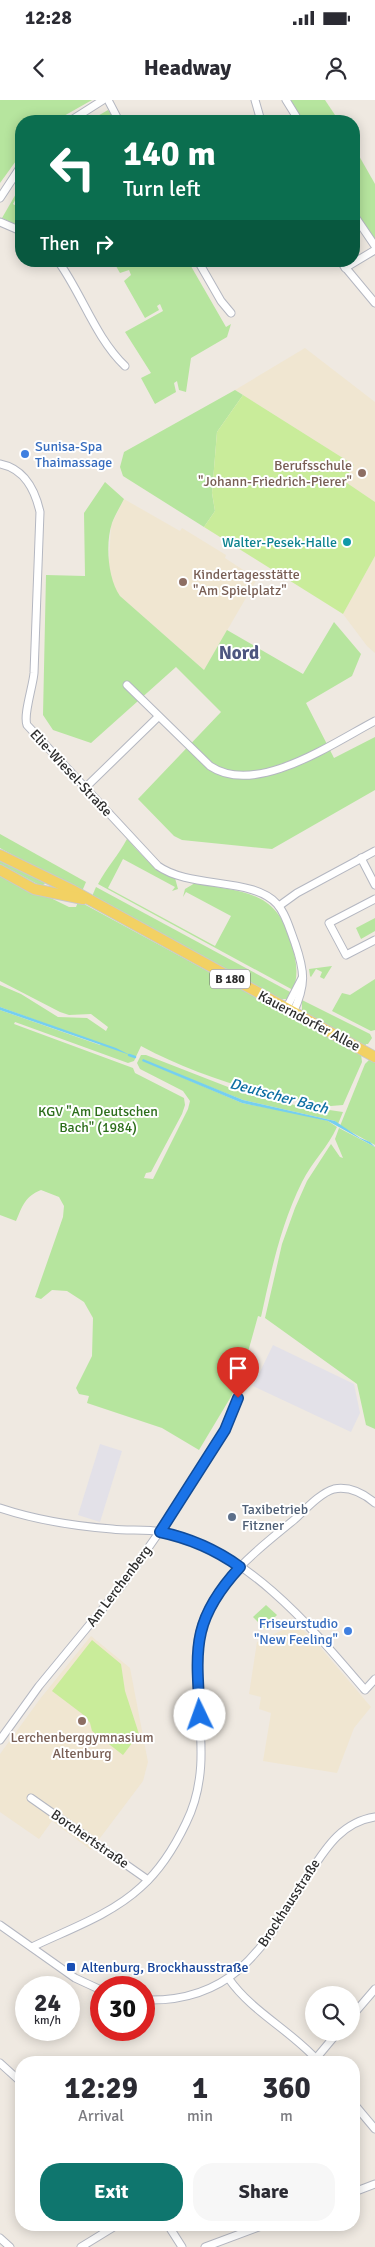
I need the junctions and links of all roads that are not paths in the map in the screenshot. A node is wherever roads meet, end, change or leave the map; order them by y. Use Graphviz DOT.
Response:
graph roads {
  1 [pos="103,100"];
  2 [pos="108,100"];
  3 [pos="255,100"];
  4 [pos="286,100"];
  5 [pos="79,115"];
  6 [pos="117,115"];
  7 [pos="259,115"];
  8 [pos="295,115"];
  9 [pos="15,175"];
  10 [pos="0,198"];
  11 [pos="0,222"];
  12 [pos="360,224"];
  13 [pos="15,228"];
  14 [pos="375,246"];
  15 [pos="375,250"];
  16 [pos="360,256"];
  17 [pos="62,267"];
  18 [pos="202,267"];
  19 [pos="345,267"];
  20 [pos="375,303"];
  21 [pos="231,313"];
  22 [pos="125,366"];
  23 [pos="0,464"];
  24 [pos="127,685"];
  25 [pos="158,717"];
  26 [pos="375,721"];
  27 [pos="85,788"];
  28 [pos="375,850"];
  29 [pos="0,855"];
  30 [pos="361,858"];
  31 [pos="0,870"];
  32 [pos="375,885"];
  33 [pos="375,899"];
  34 [pos="86,900"];
  35 [pos="279,906"];
  36 [pos="375,940"];
  37 [pos="289,1011"];
  38 [pos="375,1057"];
  39 [pos="238,1398"];
  40 [pos="375,1503"];
  41 [pos="0,1508"];
  42 [pos="160,1532"];
  43 [pos="240,1567"];
  44 [pos="375,1679"];
  45 [pos="0,1740"];
  46 [pos="32,1798"];
  47 [pos="375,1817"];
  48 [pos="148,1880"];
  49 [pos="0,1925"];
  50 [pos="32,1948"];
  51 [pos="229,1979"];
  52 [pos="90,1985"];
  53 [pos="375,1989"];
  54 [pos="155,1999"];
  55 [pos="360,2006"];
  56 [pos="331,2041"];
  57 [pos="310,2056"];
  58 [pos="320,2056"];
  59 [pos="0,2063"];
  60 [pos="15,2077"];
  61 [pos="360,2111"];
  62 [pos="375,2129"];
  63 [pos="375,2184"];
  64 [pos="360,2190"];
  65 [pos="107,2231"];
  66 [pos="172,2231"];
  67 [pos="248,2231"];
  68 [pos="0,2238"];
  69 [pos="10,2247"];
  70 [pos="81,2247"];
  71 [pos="182,2247"];
  72 [pos="205,2247"];
  1 -- 5 [label="street"];
  2 -- 6 [label="street"];
  3 -- 7 [label="street"];
  4 -- 8 [label="street"];
  9 -- 10 [label="street"];
  11 -- 13 [label="street"];
  12 -- 14 [label="street"];
  15 -- 16 [label="street"];
  17 -- 22 [label="street"];
  18 -- 21 [label="street"];
  19 -- 20 [label="street"];
  23 -- 27 [label="street, Elie-Wiesel-Straße"];
  24 -- 25 [label="street"];
  25 -- 26 [label="street"];
  25 -- 27 [label="street"];
  27 -- 35 [label="street, Elie-Wiesel-Straße"];
  28 -- 30 [label="street"];
  29 -- 34 [label="main road, Kauerndorfer Allee / B 180"];
  30 -- 32 [label="street"];
  30 -- 35 [label="street"];
  31 -- 34 [label="main road, Kauerndorfer Allee / B 180"];
  33 -- 36 [label="street"];
  34 -- 37 [label="main road, Kauerndorfer Allee / B 180"];
  35 -- 37 [label="street"];
  37 -- 38 [label="main road, Kauerndorfer Allee / B 180"];
  39 -- 42 [label="street, Am Lerchenberg"];
  40 -- 43 [label="street"];
  41 -- 42 [label="street"];
  42 -- 43 [label="street"];
  42 -- 45 [label="street, Am Lerchenberg"];
  43 -- 44 [label="street"];
  43 -- 48 [label="street"];
  46 -- 48 [label="street, Borchertstraße"];
  47 -- 51 [label="street, Brockhausstraße"];
  48 -- 50 [label="street"];
  49 -- 50 [label="street"];
  50 -- 52 [label="street"];
  51 -- 54 [label="street, Brockhausstraße"];
  51 -- 57 [label="street"];
  53 -- 55 [label="street"];
  56 -- 58 [label="street"];
  59 -- 60 [label="street"];
  61 -- 62 [label="street"];
  63 -- 64 [label="street"];
  65 -- 70 [label="street"];
  66 -- 71 [label="street"];
  67 -- 72 [label="street"];
  68 -- 69 [label="street"];
}
